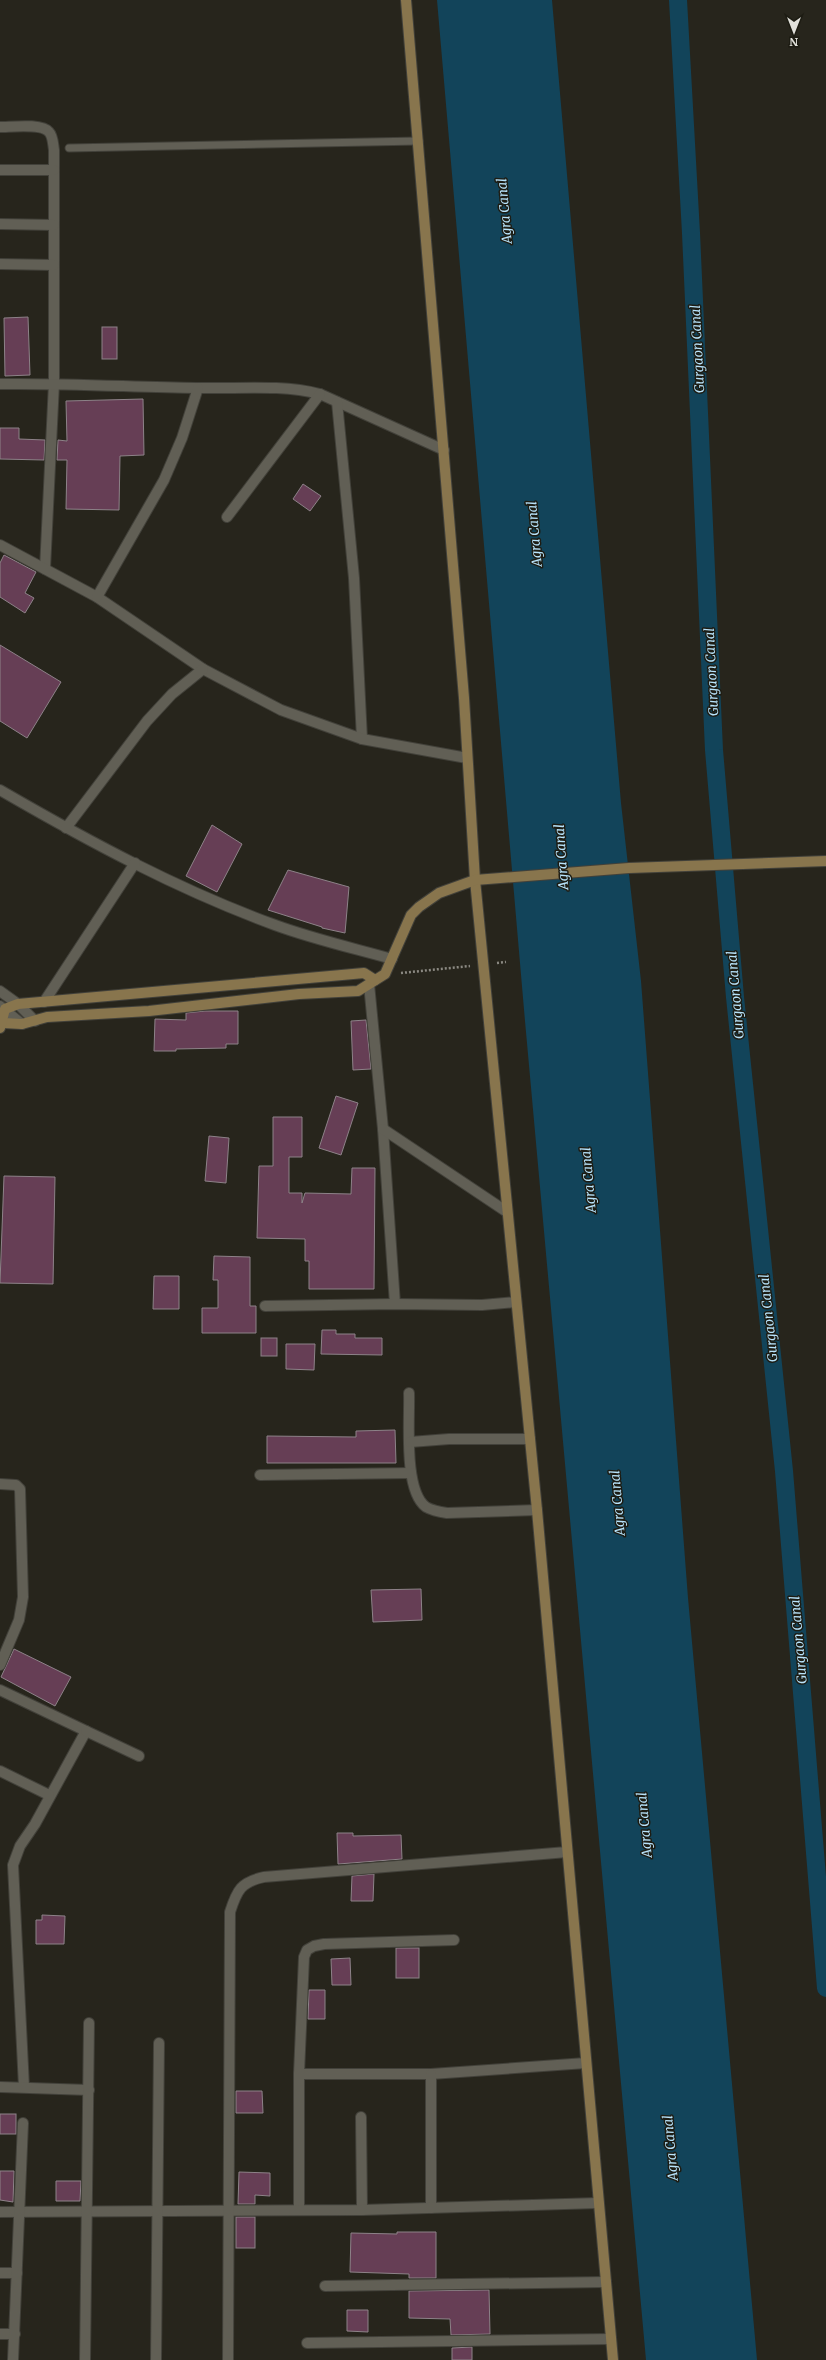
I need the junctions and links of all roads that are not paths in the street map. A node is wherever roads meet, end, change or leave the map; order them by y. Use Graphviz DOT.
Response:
graph roads {
  1 [pos="406,0"];
  2 [pos="0,127"];
  3 [pos="419,140"];
  4 [pos="69,148"];
  5 [pos="0,170"];
  6 [pos="54,170"];
  7 [pos="0,224"];
  8 [pos="54,224"];
  9 [pos="0,264"];
  10 [pos="54,265"];
  11 [pos="54,383"];
  12 [pos="0,384"];
  13 [pos="198,388"];
  14 [pos="320,394"];
  15 [pos="337,402"];
  16 [pos="444,450"];
  17 [pos="227,517"];
  18 [pos="0,545"];
  19 [pos="45,569"];
  20 [pos="96,597"];
  21 [pos="203,669"];
  22 [pos="362,739"];
  23 [pos="467,758"];
  24 [pos="0,790"];
  25 [pos="66,828"];
  26 [pos="826,861"];
  27 [pos="135,863"];
  28 [pos="475,880"];
  29 [pos="392,959"];
  30 [pos="372,982"];
  31 [pos="0,991"];
  32 [pos="44,1002"];
  33 [pos="18,1004"];
  34 [pos="3,1008"];
  35 [pos="35,1021"];
  36 [pos="22,1024"];
  37 [pos="1,1026"];
  38 [pos="383,1129"];
  39 [pos="506,1212"];
  40 [pos="516,1302"];
  41 [pos="395,1304"];
  42 [pos="265,1306"];
  43 [pos="409,1393"];
  44 [pos="530,1439"];
  45 [pos="410,1442"];
  46 [pos="410,1473"];
  47 [pos="260,1475"];
  48 [pos="0,1484"];
  49 [pos="537,1510"];
  50 [pos="0,1665"];
  51 [pos="0,1690"];
  52 [pos="86,1730"];
  53 [pos="139,1756"];
  54 [pos="0,1771"];
  55 [pos="49,1795"];
  56 [pos="567,1852"];
  57 [pos="454,1940"];
  58 [pos="88,2023"];
  59 [pos="159,2043"];
  60 [pos="586,2063"];
  61 [pos="299,2074"];
  62 [pos="431,2074"];
  63 [pos="0,2087"];
  64 [pos="24,2087"];
  65 [pos="89,2090"];
  66 [pos="361,2117"];
  67 [pos="23,2123"];
  68 [pos="598,2203"];
  69 [pos="431,2208"];
  70 [pos="299,2209"];
  71 [pos="362,2210"];
  72 [pos="157,2211"];
  73 [pos="0,2212"];
  74 [pos="20,2212"];
  75 [pos="85,2212"];
  76 [pos="230,2212"];
  77 [pos="0,2273"];
  78 [pos="17,2273"];
  79 [pos="606,2282"];
  80 [pos="325,2286"];
  81 [pos="0,2334"];
  82 [pos="15,2334"];
  83 [pos="611,2339"];
  84 [pos="307,2343"];
  85 [pos="13,2360"];
  86 [pos="85,2360"];
  87 [pos="156,2360"];
  88 [pos="228,2360"];
  89 [pos="612,2360"];
  1 -- 3 [label="street"];
  2 -- 6 [label="street"];
  3 -- 4 [label="lane"];
  3 -- 16 [label="street"];
  5 -- 6 [label="street"];
  6 -- 8 [label="street"];
  7 -- 8 [label="street"];
  8 -- 10 [label="street"];
  9 -- 10 [label="street"];
  10 -- 11 [label="street"];
  11 -- 12 [label="street"];
  11 -- 13 [label="street"];
  11 -- 19 [label="street"];
  13 -- 14 [label="street"];
  13 -- 20 [label="street"];
  14 -- 15 [label="street"];
  14 -- 17 [label="street"];
  15 -- 16 [label="street"];
  15 -- 22 [label="street"];
  16 -- 23 [label="street"];
  18 -- 19 [label="street"];
  19 -- 20 [label="street"];
  20 -- 21 [label="street"];
  21 -- 22 [label="street"];
  21 -- 25 [label="street"];
  22 -- 23 [label="street"];
  23 -- 28 [label="street"];
  24 -- 25 [label="street"];
  25 -- 27 [label="street"];
  26 -- 28 [label="street"];
  27 -- 29 [label="street"];
  27 -- 32 [label="street"];
  28 -- 29 [label="street"];
  28 -- 39 [label="street"];
  29 -- 30 [label="street"];
  30 -- 32 [label="street"];
  30 -- 35 [label="street"];
  30 -- 38 [label="street"];
  31 -- 33 [label="street"];
  32 -- 33 [label="street"];
  33 -- 34 [label="street"];
  33 -- 35 [label="street"];
  34 -- 36 [label="street"];
  34 -- 37 [label="street"];
  35 -- 36 [label="street"];
  36 -- 37 [label="street"];
  38 -- 39 [label="street"];
  38 -- 41 [label="street"];
  39 -- 40 [label="street"];
  40 -- 41 [label="street"];
  40 -- 44 [label="street"];
  41 -- 42 [label="street"];
  43 -- 45 [label="street"];
  44 -- 45 [label="street"];
  44 -- 49 [label="street"];
  45 -- 46 [label="street"];
  46 -- 47 [label="street"];
  46 -- 49 [label="street"];
  48 -- 50 [label="street"];
  49 -- 56 [label="street"];
  51 -- 52 [label="street"];
  52 -- 53 [label="street"];
  52 -- 55 [label="street"];
  54 -- 55 [label="street"];
  55 -- 64 [label="street"];
  56 -- 60 [label="street"];
  56 -- 76 [label="street"];
  57 -- 61 [label="street"];
  58 -- 65 [label="street"];
  59 -- 72 [label="street"];
  60 -- 62 [label="street"];
  60 -- 68 [label="street"];
  61 -- 62 [label="street"];
  61 -- 70 [label="street"];
  62 -- 69 [label="street"];
  63 -- 64 [label="street"];
  64 -- 65 [label="street"];
  65 -- 75 [label="street"];
  66 -- 71 [label="street"];
  67 -- 74 [label="street"];
  68 -- 69 [label="street"];
  68 -- 79 [label="street"];
  69 -- 71 [label="street"];
  70 -- 71 [label="street"];
  70 -- 76 [label="street"];
  72 -- 75 [label="street"];
  72 -- 76 [label="street"];
  72 -- 87 [label="street"];
  73 -- 74 [label="street"];
  74 -- 75 [label="street"];
  74 -- 78 [label="street"];
  75 -- 86 [label="street"];
  76 -- 88 [label="street"];
  77 -- 78 [label="street"];
  78 -- 82 [label="street"];
  79 -- 80 [label="street"];
  79 -- 83 [label="street"];
  81 -- 82 [label="street"];
  82 -- 85 [label="street"];
  83 -- 84 [label="street"];
  83 -- 89 [label="street"];
}
